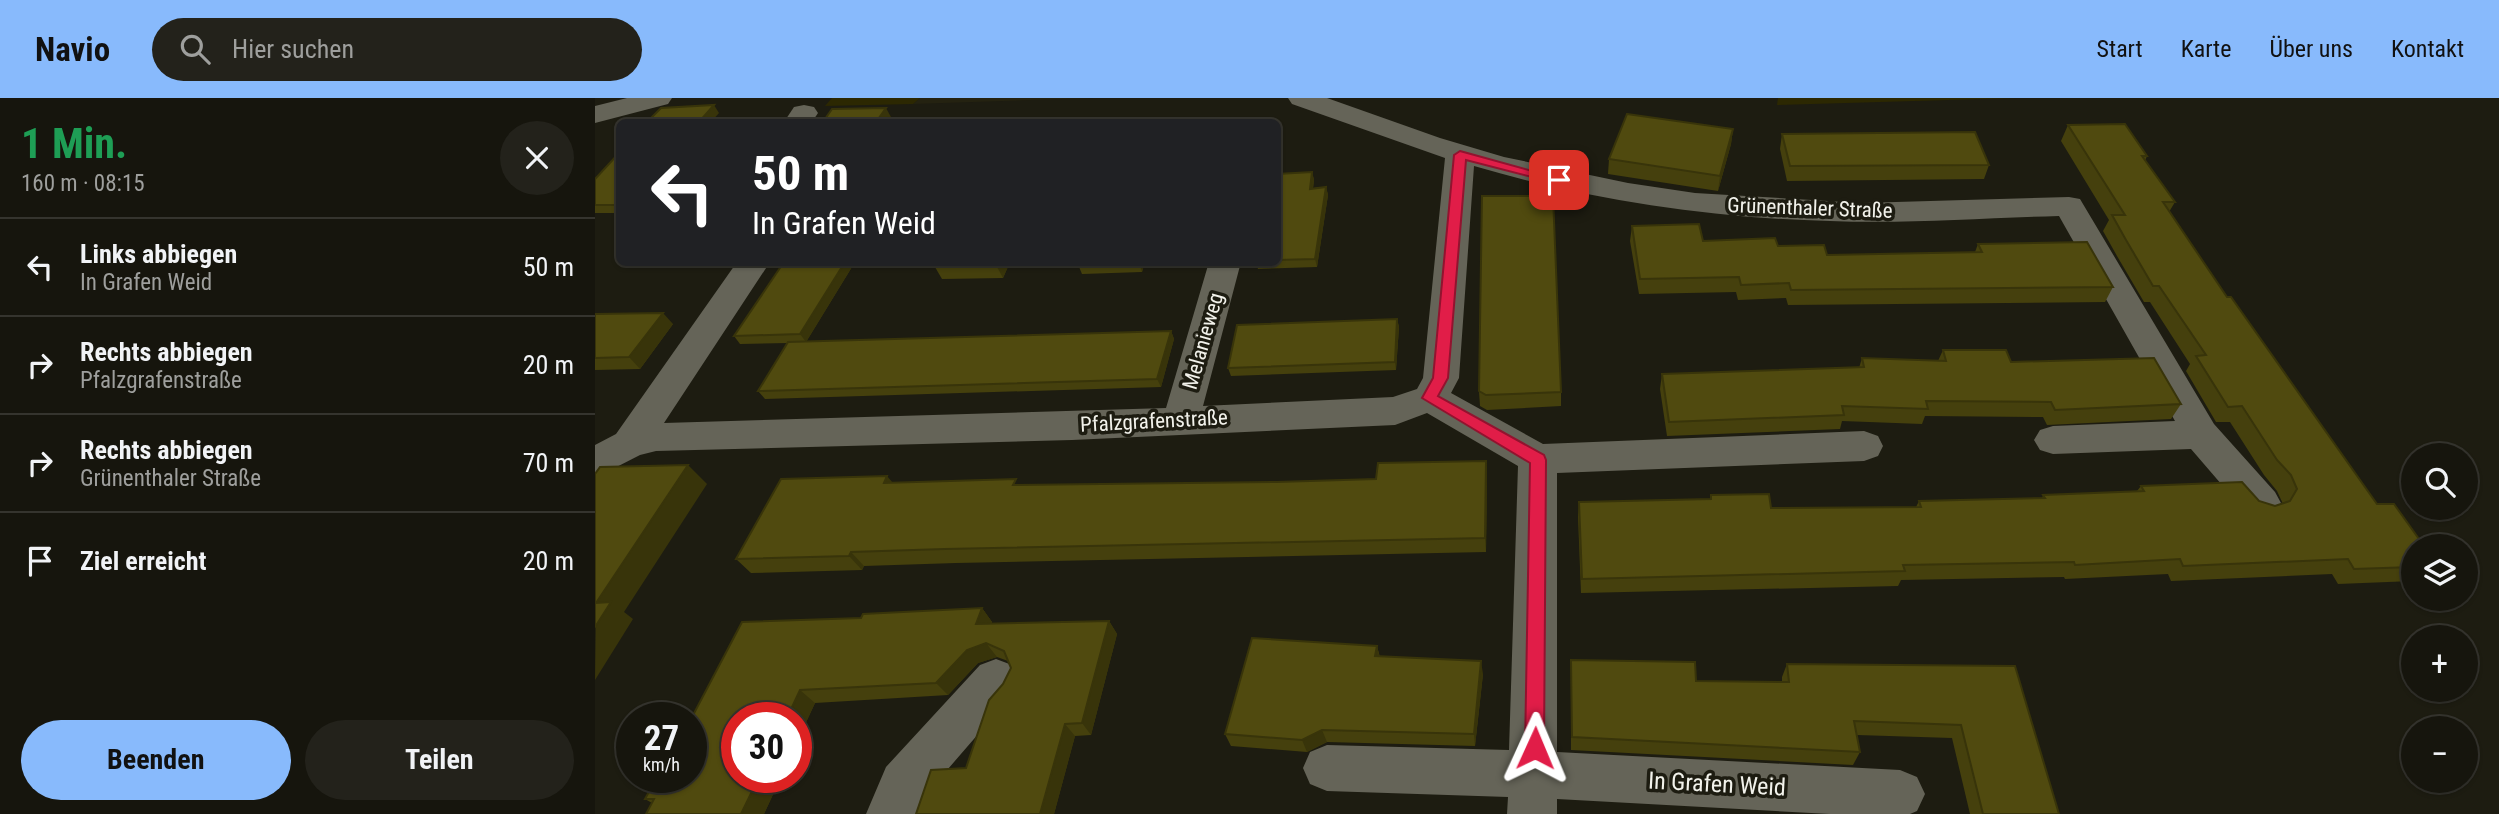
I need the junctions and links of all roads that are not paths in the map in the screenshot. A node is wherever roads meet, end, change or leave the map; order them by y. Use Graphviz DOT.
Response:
graph roads {
  1 [pos="658,98"];
  2 [pos="1302,98"];
  3 [pos="595,115"];
  4 [pos="1460,155"];
  5 [pos="751,266"];
  6 [pos="1224,266"];
  7 [pos="1430,398"];
  8 [pos="1181,419"];
  9 [pos="2201,434"];
  10 [pos="2053,440"];
  11 [pos="629,444"];
  12 [pos="1864,446"];
  13 [pos="1538,460"];
  14 [pos="595,463"];
  15 [pos="2261,503"];
  16 [pos="996,680"];
  17 [pos="1327,768"];
  18 [pos="1533,794"];
  19 [pos="1900,794"];
  20 [pos="891,814"];
  1 -- 3 [label="street"];
  2 -- 4 [label="street, Grünenthaler Straße"];
  4 -- 7 [label="street"];
  4 -- 9 [label="street, Grünenthaler Straße"];
  5 -- 11 [label="street, Pfalzgrafenstraße"];
  6 -- 8 [label="street, Melanieweg"];
  7 -- 8 [label="street, Pfalzgrafenstraße"];
  7 -- 13 [label="street"];
  8 -- 11 [label="street, Pfalzgrafenstraße"];
  9 -- 10 [label="street"];
  9 -- 15 [label="street, Grünenthaler Straße"];
  11 -- 14 [label="street, Pfalzgrafenstraße"];
  12 -- 13 [label="street"];
  13 -- 18 [label="street"];
  16 -- 20 [label="street"];
  17 -- 18 [label="street, In Grafen Weid"];
  18 -- 19 [label="street, In Grafen Weid"];
}
